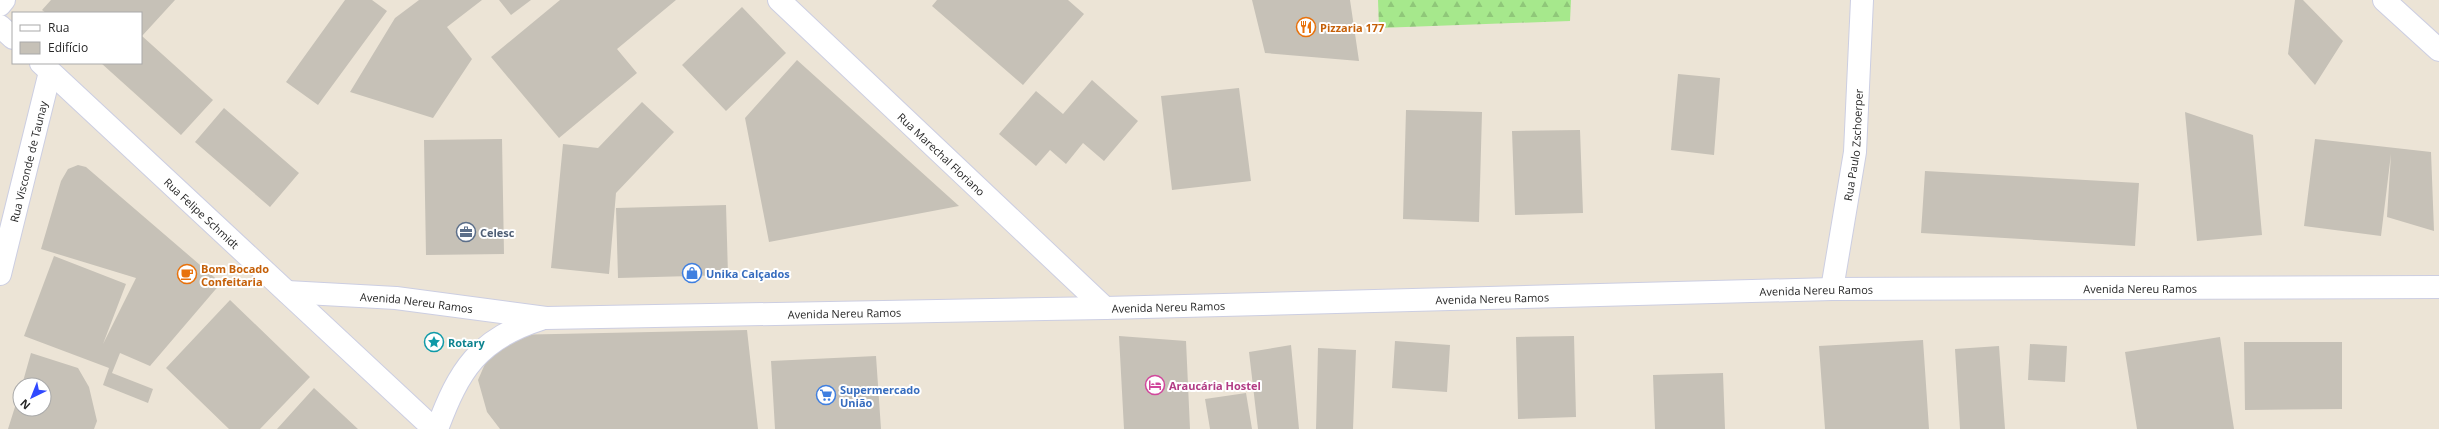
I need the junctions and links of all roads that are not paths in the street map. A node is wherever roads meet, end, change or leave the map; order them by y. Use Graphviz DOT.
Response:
graph roads {
  1 [pos="4,0"];
  2 [pos="780,0"];
  3 [pos="1862,0"];
  4 [pos="2384,0"];
  5 [pos="0,5"];
  6 [pos="0,26"];
  7 [pos="12,37"];
  8 [pos="2439,50"];
  9 [pos="45,67"];
  10 [pos="0,274"];
  11 [pos="2439,286"];
  12 [pos="1832,289"];
  13 [pos="287,292"];
  14 [pos="1105,308"];
  15 [pos="546,318"];
  16 [pos="435,429"];
  1 -- 5 [label="street"];
  2 -- 14 [label="street, Rua Marechal Floriano"];
  3 -- 12 [label="street, Rua Paulo Zschoerper"];
  4 -- 8 [label="street"];
  6 -- 7 [label="street"];
  9 -- 10 [label="street, Rua Visconde de Taunay"];
  9 -- 13 [label="street, Rua Felipe Schmidt"];
  11 -- 12 [label="street, Avenida Nereu Ramos"];
  12 -- 14 [label="street, Avenida Nereu Ramos"];
  13 -- 15 [label="street, Avenida Nereu Ramos"];
  13 -- 16 [label="street, Rua Felipe Schmidt"];
  14 -- 15 [label="street, Avenida Nereu Ramos"];
  15 -- 16 [label="street, Avenida Nereu Ramos"];
}
